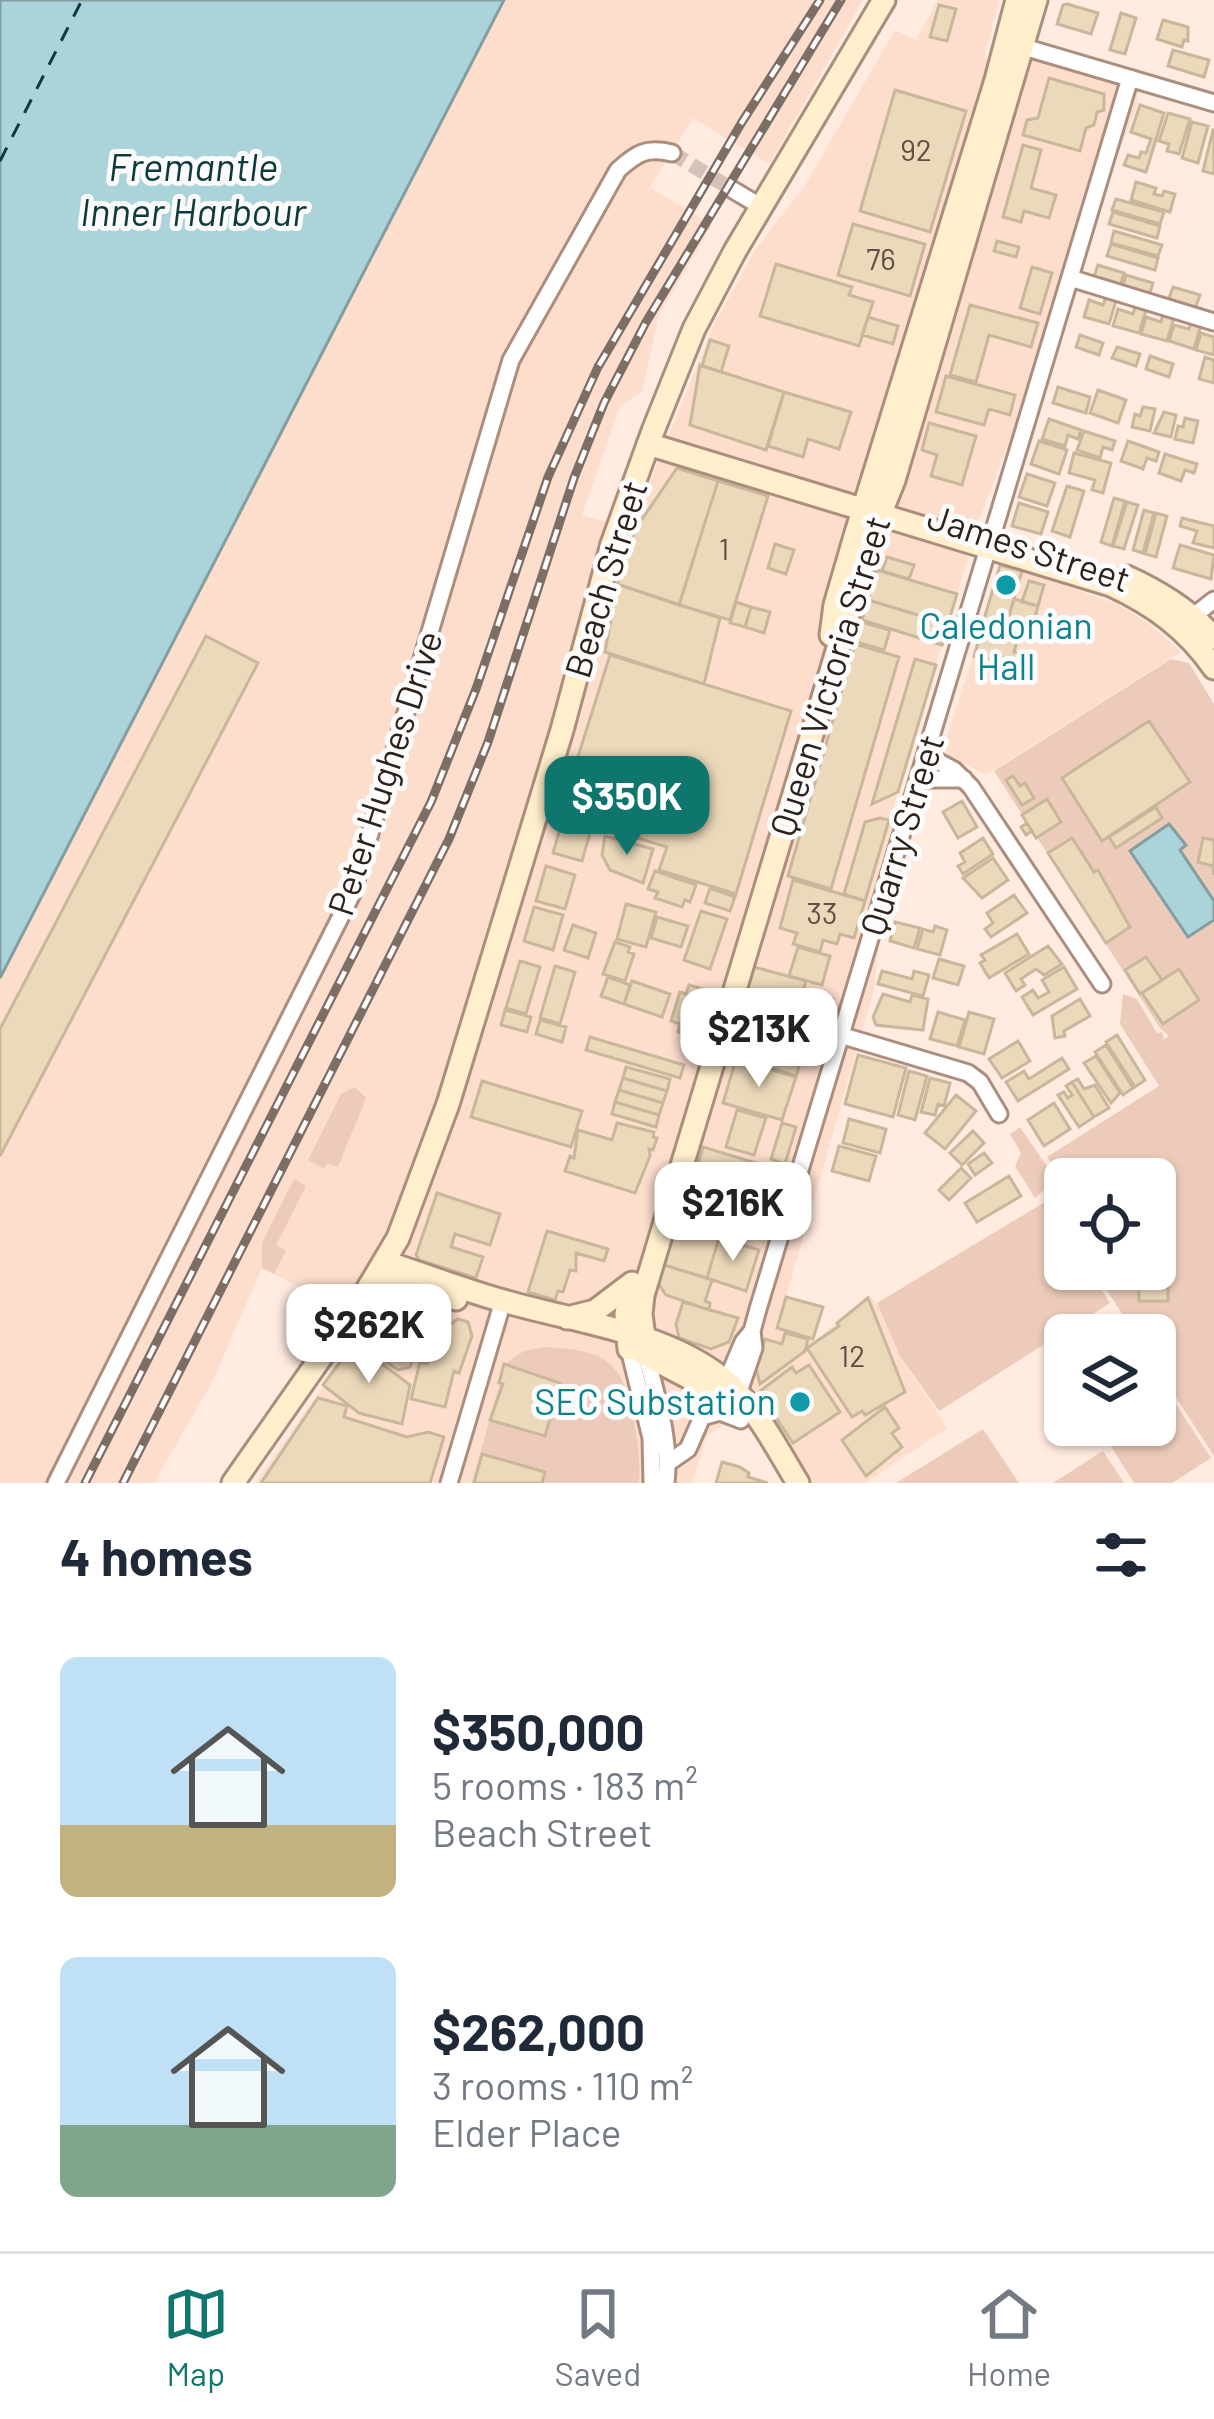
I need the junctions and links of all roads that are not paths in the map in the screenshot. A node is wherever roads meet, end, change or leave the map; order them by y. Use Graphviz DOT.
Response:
graph roads {
  1 [pos="884,0"];
  2 [pos="1017,0"];
  3 [pos="1036,0"];
  4 [pos="1016,45"];
  5 [pos="1130,78"];
  6 [pos="1214,103"];
  7 [pos="672,153"];
  8 [pos="733,190"];
  9 [pos="760,206"];
  10 [pos="1070,278"];
  11 [pos="1214,322"];
  12 [pos="651,438"];
  13 [pos="873,506"];
  14 [pos="991,539"];
  15 [pos="1214,600"];
  16 [pos="1200,628"];
  17 [pos="1214,668"];
  18 [pos="926,755"];
  19 [pos="919,778"];
  20 [pos="964,779"];
  21 [pos="1102,984"];
  22 [pos="841,1035"];
  23 [pos="999,1114"];
  24 [pos="380,1269"];
  25 [pos="632,1283"];
  26 [pos="502,1307"];
  27 [pos="567,1318"];
  28 [pos="636,1344"];
  29 [pos="732,1400"];
  30 [pos="668,1463"];
  31 [pos="56,1483"];
  32 [pos="233,1483"];
  33 [pos="449,1483"];
  34 [pos="652,1483"];
  35 [pos="666,1483"];
  36 [pos="785,1483"];
  37 [pos="798,1483"];
  1 -- 9 [label="street, Beach Street"];
  2 -- 4 [label="street, Queen Victoria Street"];
  3 -- 4 [label="street, Queen Victoria Street"];
  4 -- 5 [label="street"];
  4 -- 13 [label="street, Queen Victoria Street"];
  5 -- 6 [label="street"];
  5 -- 10 [label="street, Quarry Street"];
  7 -- 31 [label="street, Peter Hughes Drive"];
  8 -- 9 [label="street"];
  9 -- 12 [label="street, Beach Street"];
  10 -- 11 [label="street"];
  10 -- 14 [label="street, Quarry Street"];
  12 -- 13 [label="street, James Street"];
  12 -- 24 [label="street, Beach Street"];
  13 -- 14 [label="street, James Street"];
  13 -- 25 [label="street, Queen Victoria Street"];
  13 -- 28 [label="street, Queen Victoria Street"];
  14 -- 16 [label="street, James Street"];
  14 -- 18 [label="street, Quarry Street"];
  15 -- 16 [label="street"];
  16 -- 17 [label="street"];
  18 -- 19 [label="street, Quarry Street"];
  18 -- 20 [label="street"];
  19 -- 20 [label="street"];
  19 -- 22 [label="street, Quarry Street"];
  20 -- 21 [label="street"];
  22 -- 23 [label="street"];
  22 -- 29 [label="street, Quarry Street"];
  24 -- 26 [label="street"];
  24 -- 32 [label="street, Beach Street"];
  25 -- 27 [label="street"];
  25 -- 28 [label="street, Queen Victoria Street"];
  26 -- 27 [label="street"];
  26 -- 28 [label="street"];
  26 -- 33 [label="street"];
  27 -- 28 [label="street"];
  28 -- 29 [label="street"];
  28 -- 30 [label="street"];
  28 -- 34 [label="street"];
  29 -- 30 [label="street"];
  29 -- 36 [label="street"];
  29 -- 37 [label="street"];
  30 -- 35 [label="street"];
}
